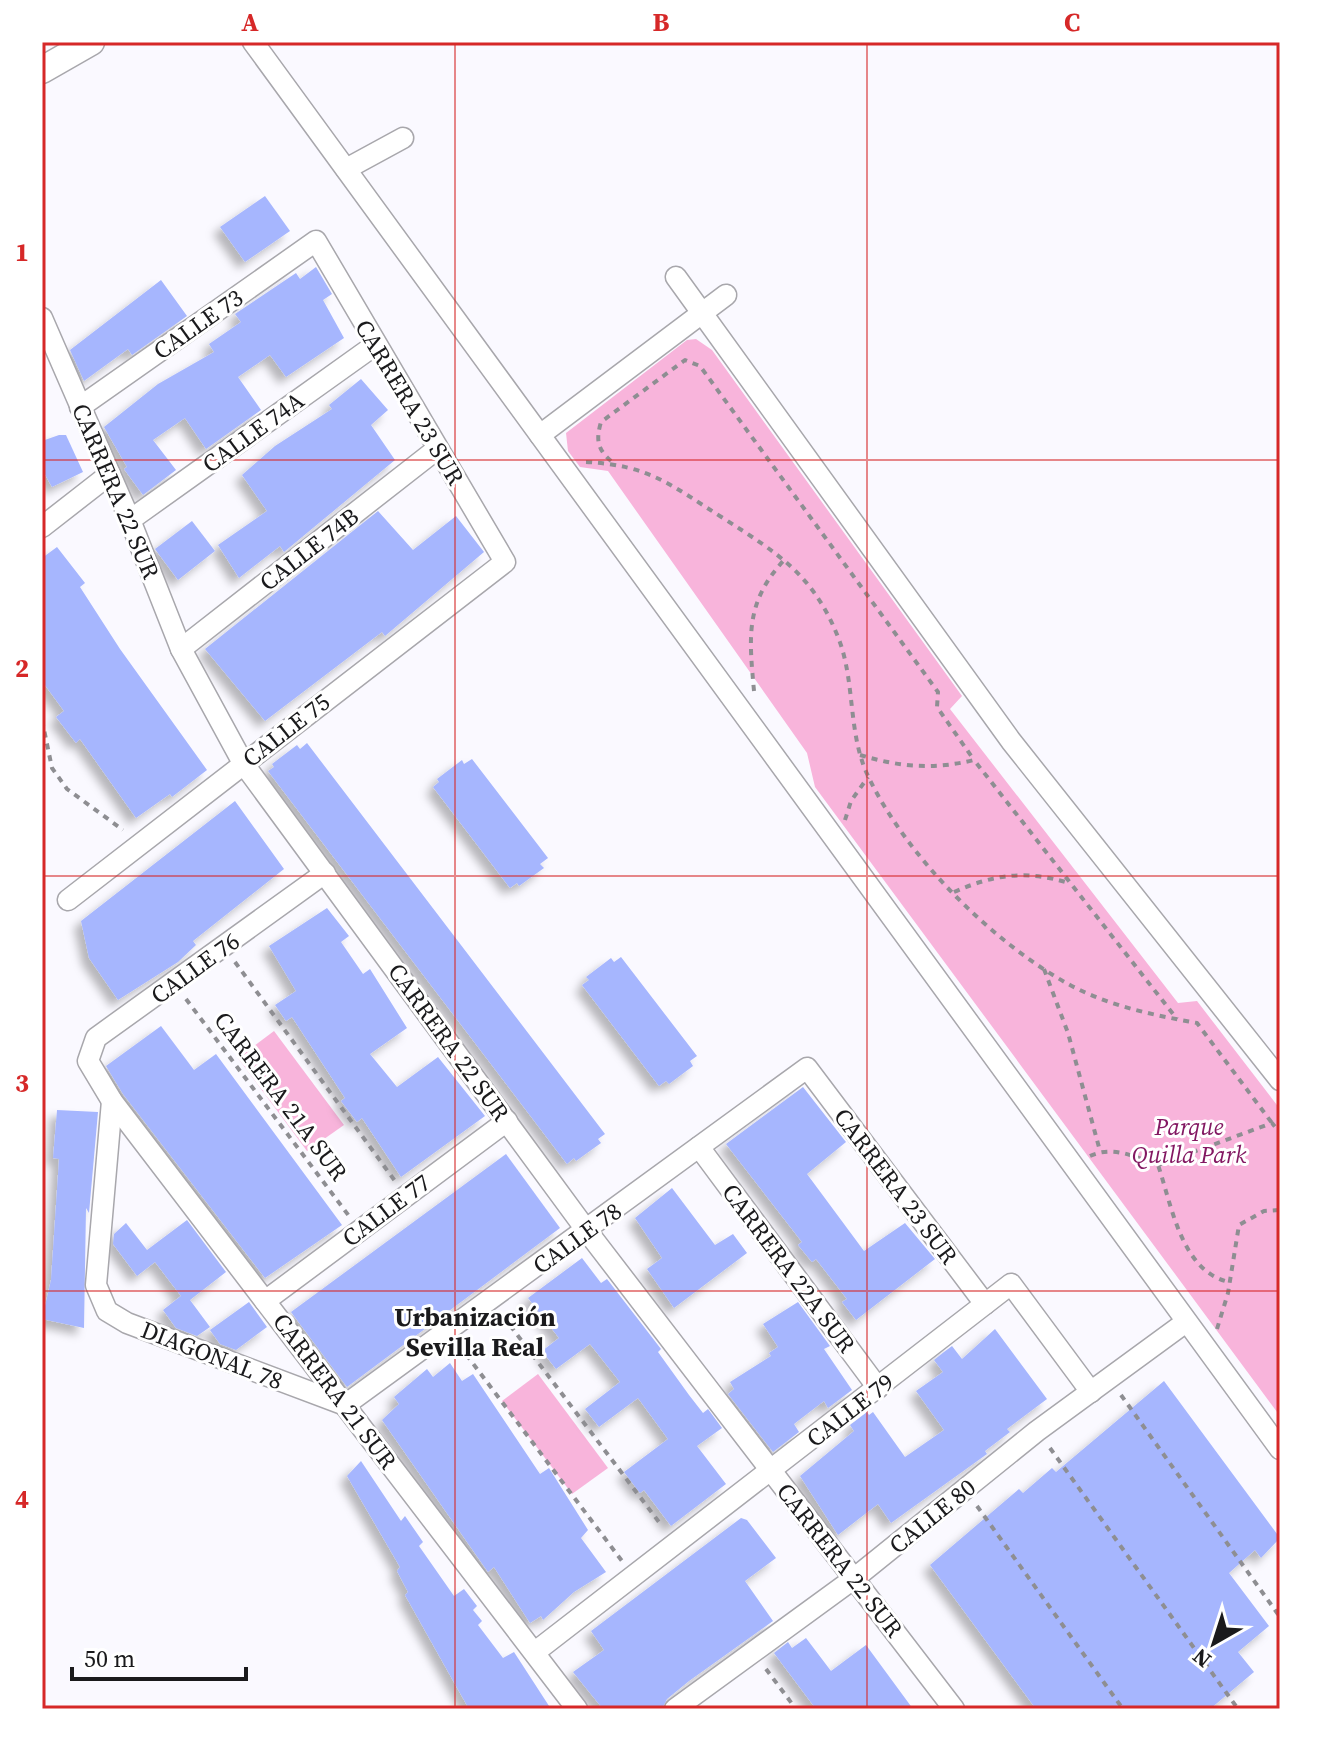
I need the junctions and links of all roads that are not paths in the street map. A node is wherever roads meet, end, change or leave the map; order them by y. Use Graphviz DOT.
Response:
graph roads {
  1 [pos="91,42"];
  2 [pos="253,42"];
  3 [pos="42,70"];
  4 [pos="403,138"];
  5 [pos="346,169"];
  6 [pos="316,241"];
  7 [pos="676,277"];
  8 [pos="726,295"];
  9 [pos="702,313"];
  10 [pos="42,318"];
  11 [pos="375,345"];
  12 [pos="80,407"];
  13 [pos="540,435"];
  14 [pos="437,449"];
  15 [pos="110,474"];
  16 [pos="130,520"];
  17 [pos="42,527"];
  18 [pos="505,562"];
  19 [pos="181,649"];
  20 [pos="243,763"];
  21 [pos="325,873"];
  22 [pos="68,900"];
  23 [pos="807,1068"];
  24 [pos="92,1074"];
  25 [pos="1280,1080"];
  26 [pos="112,1101"];
  27 [pos="507,1121"];
  28 [pos="699,1147"];
  29 [pos="587,1231"];
  30 [pos="265,1301"];
  31 [pos="985,1304"];
  32 [pos="1186,1322"];
  33 [pos="878,1388"];
  34 [pos="1091,1392"];
  35 [pos="345,1405"];
  36 [pos="1280,1449"];
  37 [pos="770,1471"];
  38 [pos="856,1577"];
  39 [pos="535,1652"];
  40 [pos="577,1709"];
  41 [pos="675,1709"];
  42 [pos="954,1709"];
  1 -- 3 [label="street"];
  2 -- 5 [label="street"];
  4 -- 5 [label="street"];
  5 -- 13 [label="street"];
  6 -- 11 [label="street, CARRERA 23 SUR"];
  6 -- 12 [label="street, CALLE 73"];
  7 -- 9 [label="street"];
  8 -- 9 [label="street"];
  9 -- 13 [label="street"];
  9 -- 25 [label="street"];
  10 -- 12 [label="street, CARRERA 22 SUR"];
  11 -- 14 [label="street, CARRERA 23 SUR"];
  11 -- 16 [label="street, CALLE 74A"];
  12 -- 15 [label="street, CARRERA 22 SUR"];
  13 -- 32 [label="street"];
  14 -- 18 [label="street, CARRERA 23 SUR"];
  14 -- 19 [label="street, CALLE 74B"];
  15 -- 16 [label="street, CARRERA 22 SUR"];
  15 -- 17 [label="street"];
  16 -- 19 [label="street, CARRERA 22 SUR"];
  18 -- 20 [label="street, CALLE 75"];
  19 -- 20 [label="street, CARRERA 22 SUR"];
  20 -- 21 [label="street, CARRERA 22 SUR"];
  20 -- 22 [label="street, CALLE 75"];
  21 -- 24 [label="street, CALLE 76"];
  21 -- 27 [label="street, CARRERA 22 SUR"];
  23 -- 28 [label="street, CALLE 78"];
  23 -- 31 [label="street, CARRERA 23 SUR"];
  24 -- 26 [label="street, CARRERA 21 SUR"];
  26 -- 30 [label="street, CARRERA 21 SUR"];
  26 -- 35 [label="street, DIAGONAL 78"];
  27 -- 29 [label="street, CARRERA 22 SUR"];
  27 -- 30 [label="street, CALLE 77"];
  28 -- 29 [label="street, CALLE 78"];
  28 -- 33 [label="street, CARRERA 22A SUR"];
  29 -- 35 [label="street, CALLE 78"];
  29 -- 37 [label="street, CARRERA 22 SUR"];
  30 -- 35 [label="street, CARRERA 21 SUR"];
  31 -- 33 [label="street, CALLE 79"];
  31 -- 34 [label="street, CALLE 79"];
  32 -- 34 [label="street, CALLE 80"];
  32 -- 36 [label="street"];
  33 -- 37 [label="street, CALLE 79"];
  34 -- 38 [label="street, CALLE 80"];
  35 -- 39 [label="street, CARRERA 21 SUR"];
  37 -- 38 [label="street, CARRERA 22 SUR"];
  37 -- 39 [label="street, CALLE 79"];
  38 -- 41 [label="street, CALLE 80"];
  38 -- 42 [label="street, CARRERA 22 SUR"];
  39 -- 40 [label="street, CARRERA 21 SUR"];
}
